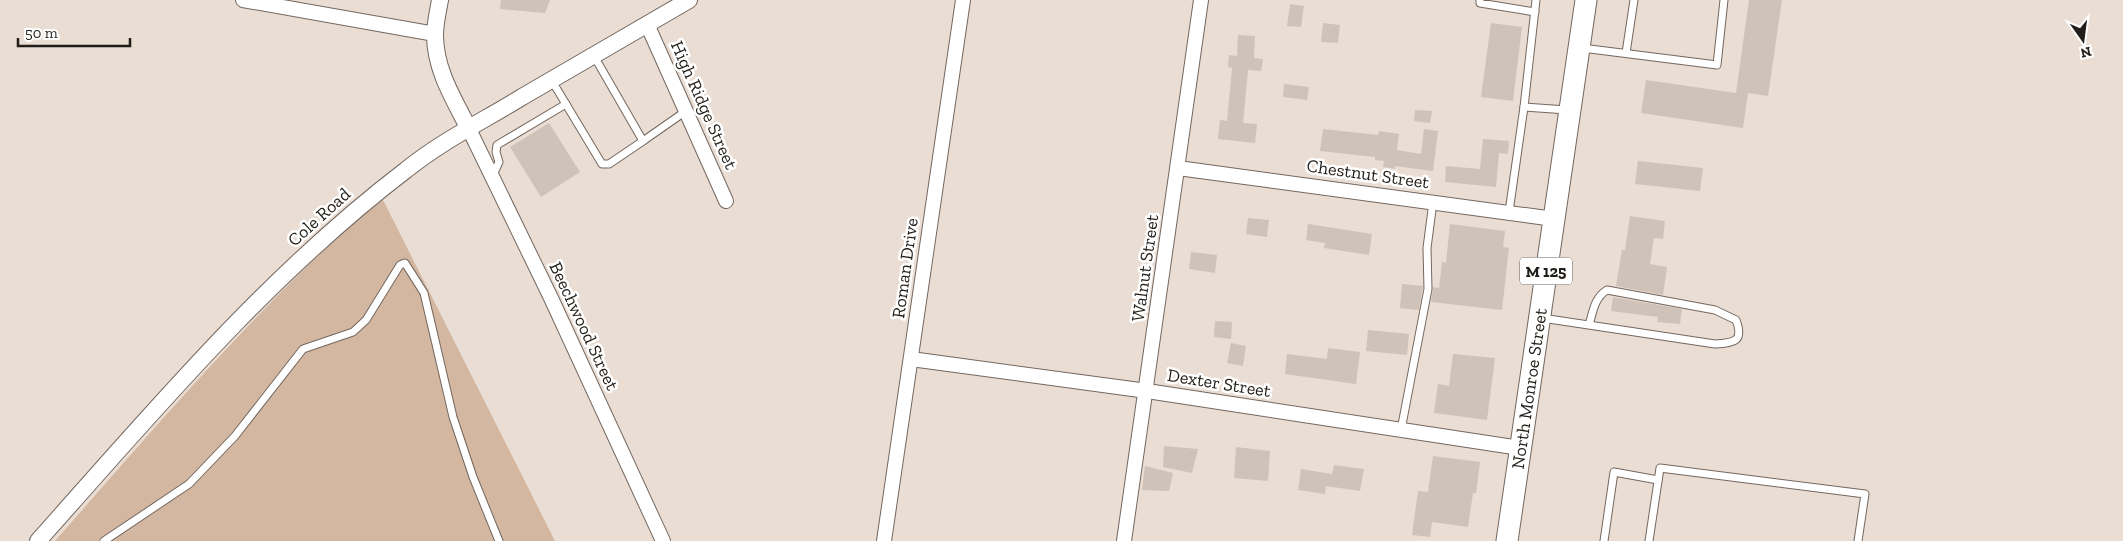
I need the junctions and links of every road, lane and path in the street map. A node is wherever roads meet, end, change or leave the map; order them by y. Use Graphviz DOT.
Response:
graph roads {
  1 [pos="242,0"];
  2 [pos="440,0"];
  3 [pos="689,0"];
  4 [pos="963,0"];
  5 [pos="1202,0"];
  6 [pos="1480,0"];
  7 [pos="1536,0"];
  8 [pos="1586,0"];
  9 [pos="1634,0"];
  10 [pos="1724,0"];
  11 [pos="1535,12"];
  12 [pos="647,24"];
  13 [pos="435,34"];
  14 [pos="1579,47"];
  15 [pos="1626,53"];
  16 [pos="594,55"];
  17 [pos="552,80"];
  18 [pos="566,104"];
  19 [pos="1524,107"];
  20 [pos="686,110"];
  21 [pos="1570,110"];
  22 [pos="468,127"];
  23 [pos="642,141"];
  24 [pos="1178,168"];
  25 [pos="492,177"];
  26 [pos="726,201"];
  27 [pos="1434,202"];
  28 [pos="1508,212"];
  29 [pos="1554,219"];
  30 [pos="1540,318"];
  31 [pos="1589,325"];
  32 [pos="911,359"];
  33 [pos="1146,390"];
  34 [pos="1401,430"];
  35 [pos="1520,448"];
  36 [pos="1658,480"];
  37 [pos="38,541"];
  38 [pos="104,541"];
  39 [pos="499,541"];
  40 [pos="663,541"];
  41 [pos="884,541"];
  42 [pos="1124,541"];
  43 [pos="1507,541"];
  44 [pos="1604,541"];
  45 [pos="1650,541"];
  46 [pos="1858,541"];
  1 -- 13 [label="street"];
  2 -- 13 [label="street"];
  3 -- 12 [label="street, Cole Road"];
  4 -- 32 [label="street, Roman Drive"];
  5 -- 24 [label="street, Walnut Street"];
  6 -- 11 [label="lane"];
  7 -- 11 [label="lane"];
  8 -- 14 [label="main road, North Monroe Street / M 125"];
  9 -- 15 [label="lane"];
  10 -- 15 [label="lane"];
  11 -- 19 [label="lane"];
  12 -- 16 [label="street, Cole Road"];
  12 -- 20 [label="street, High Ridge Street"];
  13 -- 22 [label="street"];
  14 -- 15 [label="lane"];
  14 -- 21 [label="main road, North Monroe Street / M 125"];
  16 -- 17 [label="street, Cole Road"];
  16 -- 23 [label="lane"];
  17 -- 18 [label="lane"];
  17 -- 22 [label="street, Cole Road"];
  18 -- 23 [label="lane"];
  18 -- 25 [label="lane"];
  19 -- 21 [label="lane"];
  19 -- 28 [label="lane"];
  20 -- 23 [label="lane"];
  20 -- 26 [label="street, High Ridge Street"];
  21 -- 29 [label="main road, North Monroe Street / M 125"];
  22 -- 25 [label="street, Beechwood Street"];
  22 -- 37 [label="street, Cole Road"];
  24 -- 27 [label="street, Chestnut Street"];
  24 -- 33 [label="street, Walnut Street"];
  25 -- 40 [label="street, Beechwood Street"];
  27 -- 28 [label="street, Chestnut Street"];
  27 -- 34 [label="lane"];
  28 -- 29 [label="street, Chestnut Street"];
  29 -- 30 [label="main road, North Monroe Street / M 125"];
  30 -- 31 [label="lane"];
  30 -- 35 [label="main road, North Monroe Street / M 125"];
  31 -- 31 [label="lane"];
  32 -- 33 [label="street, Dexter Street"];
  32 -- 41 [label="street, Roman Drive"];
  33 -- 34 [label="street, Dexter Street"];
  33 -- 42 [label="street, Walnut Street"];
  34 -- 35 [label="street, Dexter Street"];
  35 -- 43 [label="main road, North Monroe Street / M 125"];
  36 -- 44 [label="lane"];
  36 -- 45 [label="lane"];
  36 -- 46 [label="lane"];
  38 -- 39 [label="lane"];
}
